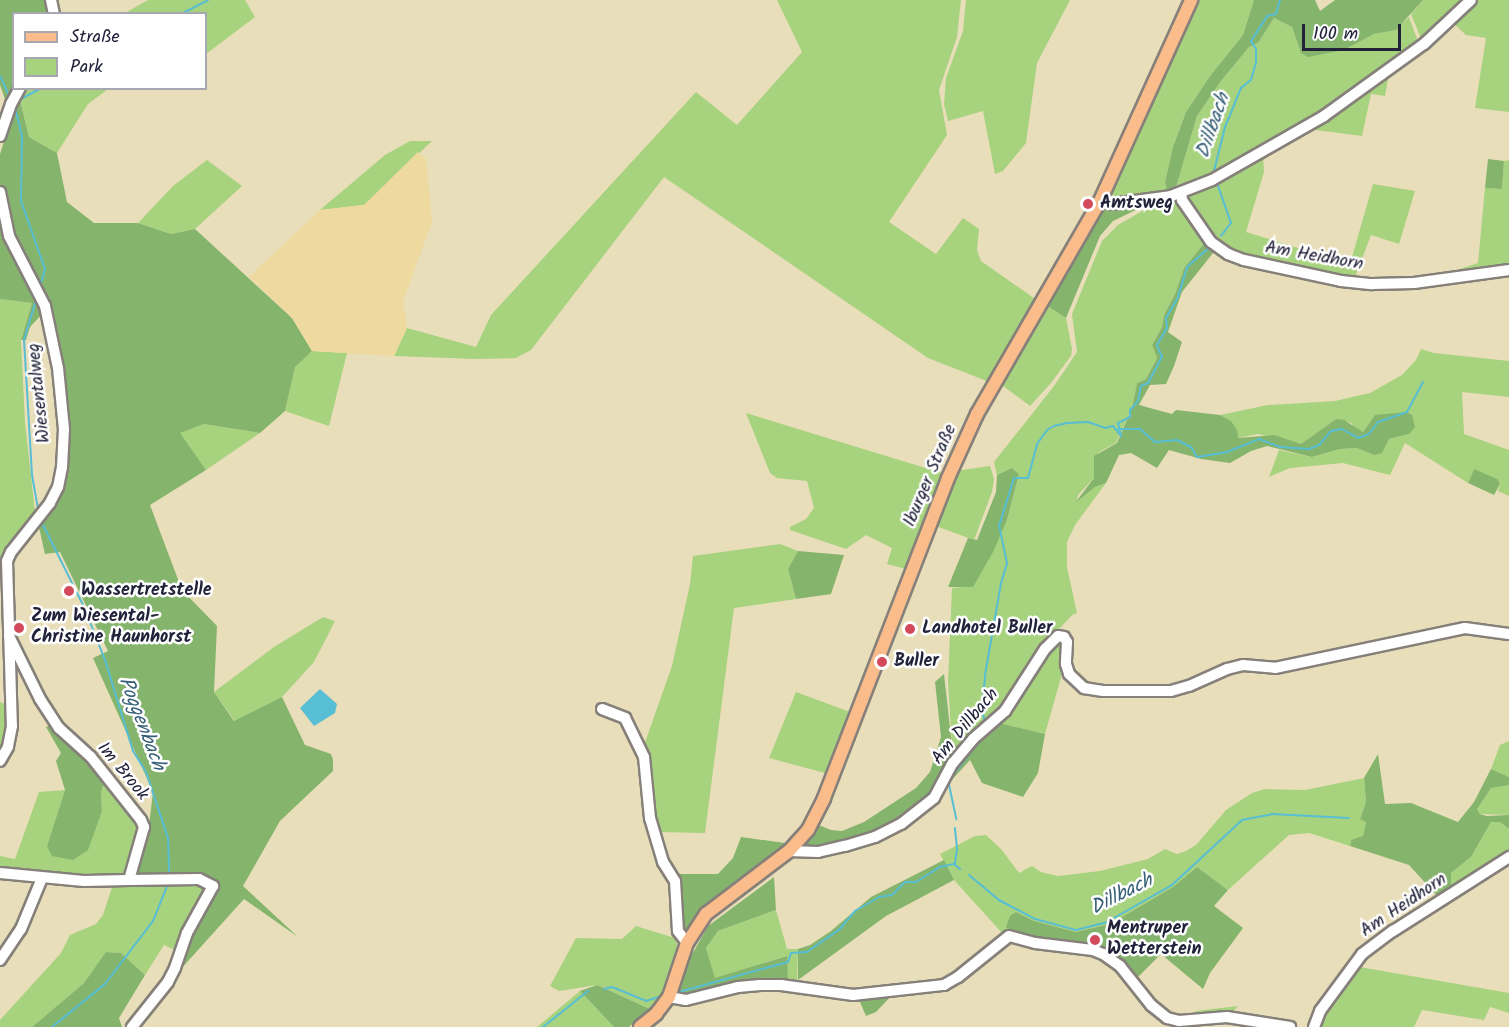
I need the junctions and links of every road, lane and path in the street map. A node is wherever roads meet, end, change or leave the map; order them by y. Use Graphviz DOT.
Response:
graph roads {
  1 [pos="1191,0"];
  2 [pos="1471,0"];
  3 [pos="15,96"];
  4 [pos="0,136"];
  5 [pos="0,192"];
  6 [pos="1181,193"];
  7 [pos="1100,201"];
  8 [pos="1509,270"];
  9 [pos="7,633"];
  10 [pos="1509,634"];
  11 [pos="602,709"];
  12 [pos="0,761"];
  13 [pos="789,851"];
  14 [pos="1509,857"];
  15 [pos="0,873"];
  16 [pos="42,878"];
  17 [pos="129,880"];
  18 [pos="687,944"];
  19 [pos="2,955"];
  20 [pos="669,997"];
  21 [pos="1174,1024"];
  22 [pos="132,1027"];
  23 [pos="640,1027"];
  24 [pos="1290,1027"];
  25 [pos="1314,1027"];
  1 -- 7 [label="main road, Iburger Straße"];
  2 -- 6 [label="street"];
  3 -- 4 [label="street"];
  5 -- 9 [label="street, Wiesentalweg"];
  6 -- 7 [label="street"];
  6 -- 8 [label="street, Am Heidhorn"];
  7 -- 13 [label="main road, Iburger Straße"];
  9 -- 12 [label="street, Wiesentalweg"];
  9 -- 17 [label="street, Im Brook"];
  10 -- 13 [label="street, Am Dillbach"];
  11 -- 18 [label="street"];
  13 -- 18 [label="main road, Iburger Straße"];
  14 -- 25 [label="street, Am Heidhorn"];
  15 -- 16 [label="street"];
  16 -- 17 [label="street"];
  16 -- 19 [label="street"];
  17 -- 22 [label="street"];
  18 -- 20 [label="main road, Iburger Straße"];
  20 -- 21 [label="street"];
  20 -- 23 [label="main road, Iburger Straße"];
  21 -- 24 [label="street"];
}
